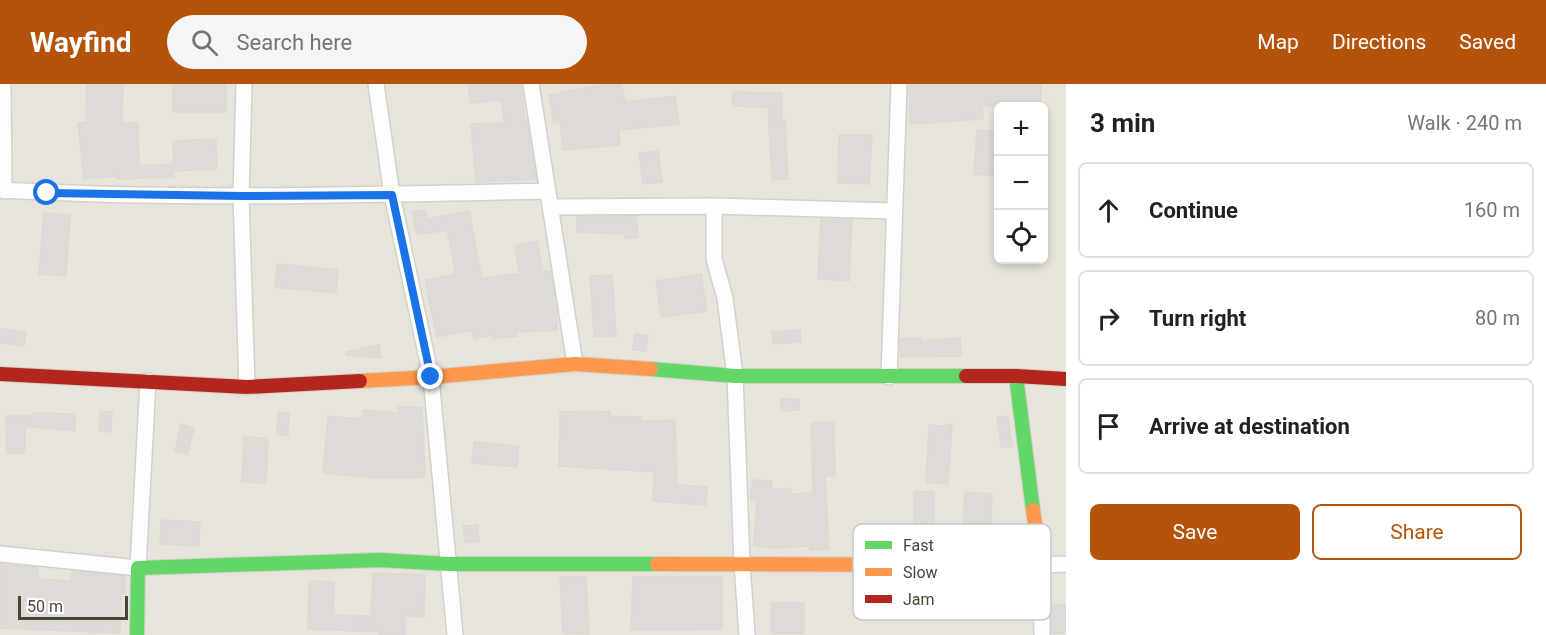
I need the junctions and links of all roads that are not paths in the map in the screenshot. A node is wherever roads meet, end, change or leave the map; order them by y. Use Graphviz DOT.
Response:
graph roads {
  1 [pos="3,84"];
  2 [pos="244,84"];
  3 [pos="376,84"];
  4 [pos="531,84"];
  5 [pos="899,84"];
  6 [pos="2,190"];
  7 [pos="547,191"];
  8 [pos="392,195"];
  9 [pos="241,196"];
  10 [pos="714,206"];
  11 [pos="550,207"];
  12 [pos="894,211"];
  13 [pos="575,364"];
  14 [pos="0,374"];
  15 [pos="735,376"];
  16 [pos="1016,376"];
  17 [pos="431,377"];
  18 [pos="889,377"];
  19 [pos="1066,379"];
  20 [pos="148,381"];
  21 [pos="247,387"];
  22 [pos="1034,524"];
  23 [pos="0,554"];
  24 [pos="742,563"];
  25 [pos="449,564"];
  26 [pos="853,564"];
  27 [pos="1066,564"];
  28 [pos="1051,565"];
  29 [pos="138,568"];
  30 [pos="1042,620"];
  31 [pos="137,635"];
  32 [pos="455,635"];
  33 [pos="747,635"];
  34 [pos="1042,635"];
  1 -- 6 [label="street"];
  2 -- 9 [label="street"];
  3 -- 8 [label="street"];
  4 -- 7 [label="street"];
  5 -- 12 [label="street"];
  6 -- 9 [label="street"];
  7 -- 8 [label="street"];
  7 -- 11 [label="street"];
  8 -- 9 [label="street"];
  8 -- 17 [label="street"];
  9 -- 21 [label="street"];
  10 -- 11 [label="street"];
  10 -- 12 [label="street"];
  10 -- 15 [label="street"];
  11 -- 13 [label="street"];
  12 -- 18 [label="street"];
  13 -- 15 [label="street"];
  13 -- 17 [label="street"];
  14 -- 20 [label="street"];
  15 -- 18 [label="street"];
  15 -- 24 [label="street"];
  16 -- 18 [label="street"];
  16 -- 19 [label="street"];
  16 -- 22 [label="street"];
  17 -- 21 [label="street"];
  17 -- 25 [label="street"];
  20 -- 21 [label="street"];
  20 -- 29 [label="street"];
  23 -- 29 [label="street"];
  24 -- 25 [label="street"];
  24 -- 26 [label="street"];
  24 -- 33 [label="street"];
  25 -- 29 [label="street"];
  25 -- 32 [label="street"];
  27 -- 28 [label="street"];
  29 -- 31 [label="street"];
  30 -- 34 [label="street"];
}
